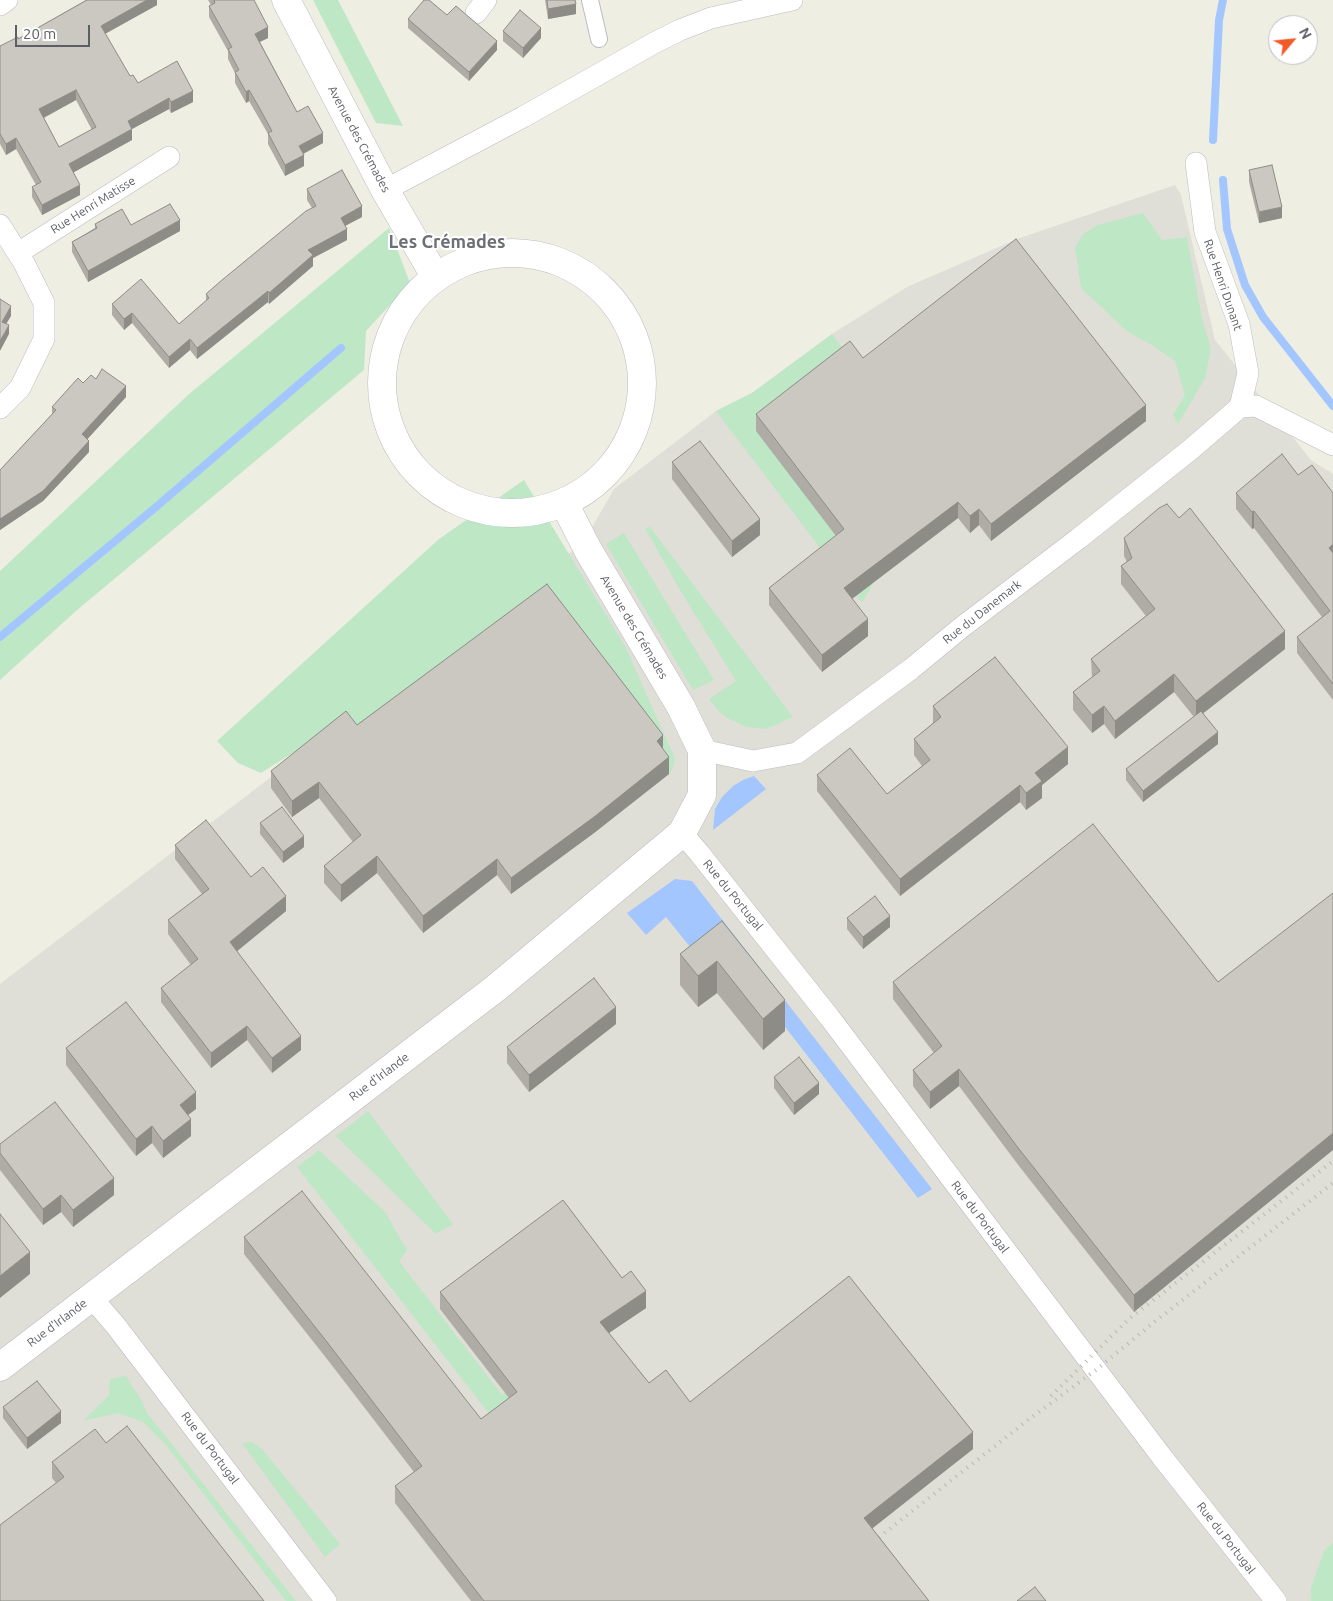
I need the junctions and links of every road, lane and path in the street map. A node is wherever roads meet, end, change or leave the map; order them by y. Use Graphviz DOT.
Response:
graph roads {
  1 [pos="7,0"];
  2 [pos="286,0"];
  3 [pos="590,0"];
  4 [pos="792,0"];
  5 [pos="0,5"];
  6 [pos="599,39"];
  7 [pos="169,157"];
  8 [pos="1196,163"];
  9 [pos="385,190"];
  10 [pos="0,225"];
  11 [pos="18,253"];
  12 [pos="435,276"];
  13 [pos="1240,407"];
  14 [pos="0,408"];
  15 [pos="1333,444"];
  16 [pos="564,504"];
  17 [pos="702,750"];
  18 [pos="682,833"];
  19 [pos="91,1298"];
  20 [pos="0,1367"];
  21 [pos="326,1601"];
  22 [pos="1276,1601"];
  1 -- 5 [label="street"];
  2 -- 9 [label="street, Avenue des Crémades"];
  3 -- 6 [label="street"];
  4 -- 9 [label="street"];
  7 -- 11 [label="street, Rue Henri Matisse"];
  8 -- 13 [label="street, Rue Henri Dunant"];
  9 -- 12 [label="street, Avenue des Crémades"];
  10 -- 11 [label="street"];
  11 -- 14 [label="street"];
  12 -- 16 [label="street"];
  12 -- 16 [label="street"];
  13 -- 15 [label="street"];
  13 -- 17 [label="street, Rue du Danemark"];
  16 -- 17 [label="street, Avenue des Crémades"];
  17 -- 18 [label="street, Rue d'Irlande"];
  18 -- 19 [label="street, Rue d'Irlande"];
  18 -- 22 [label="street, Rue du Portugal"];
  19 -- 20 [label="street, Rue d'Irlande"];
  19 -- 21 [label="street, Rue du Portugal"];
}
